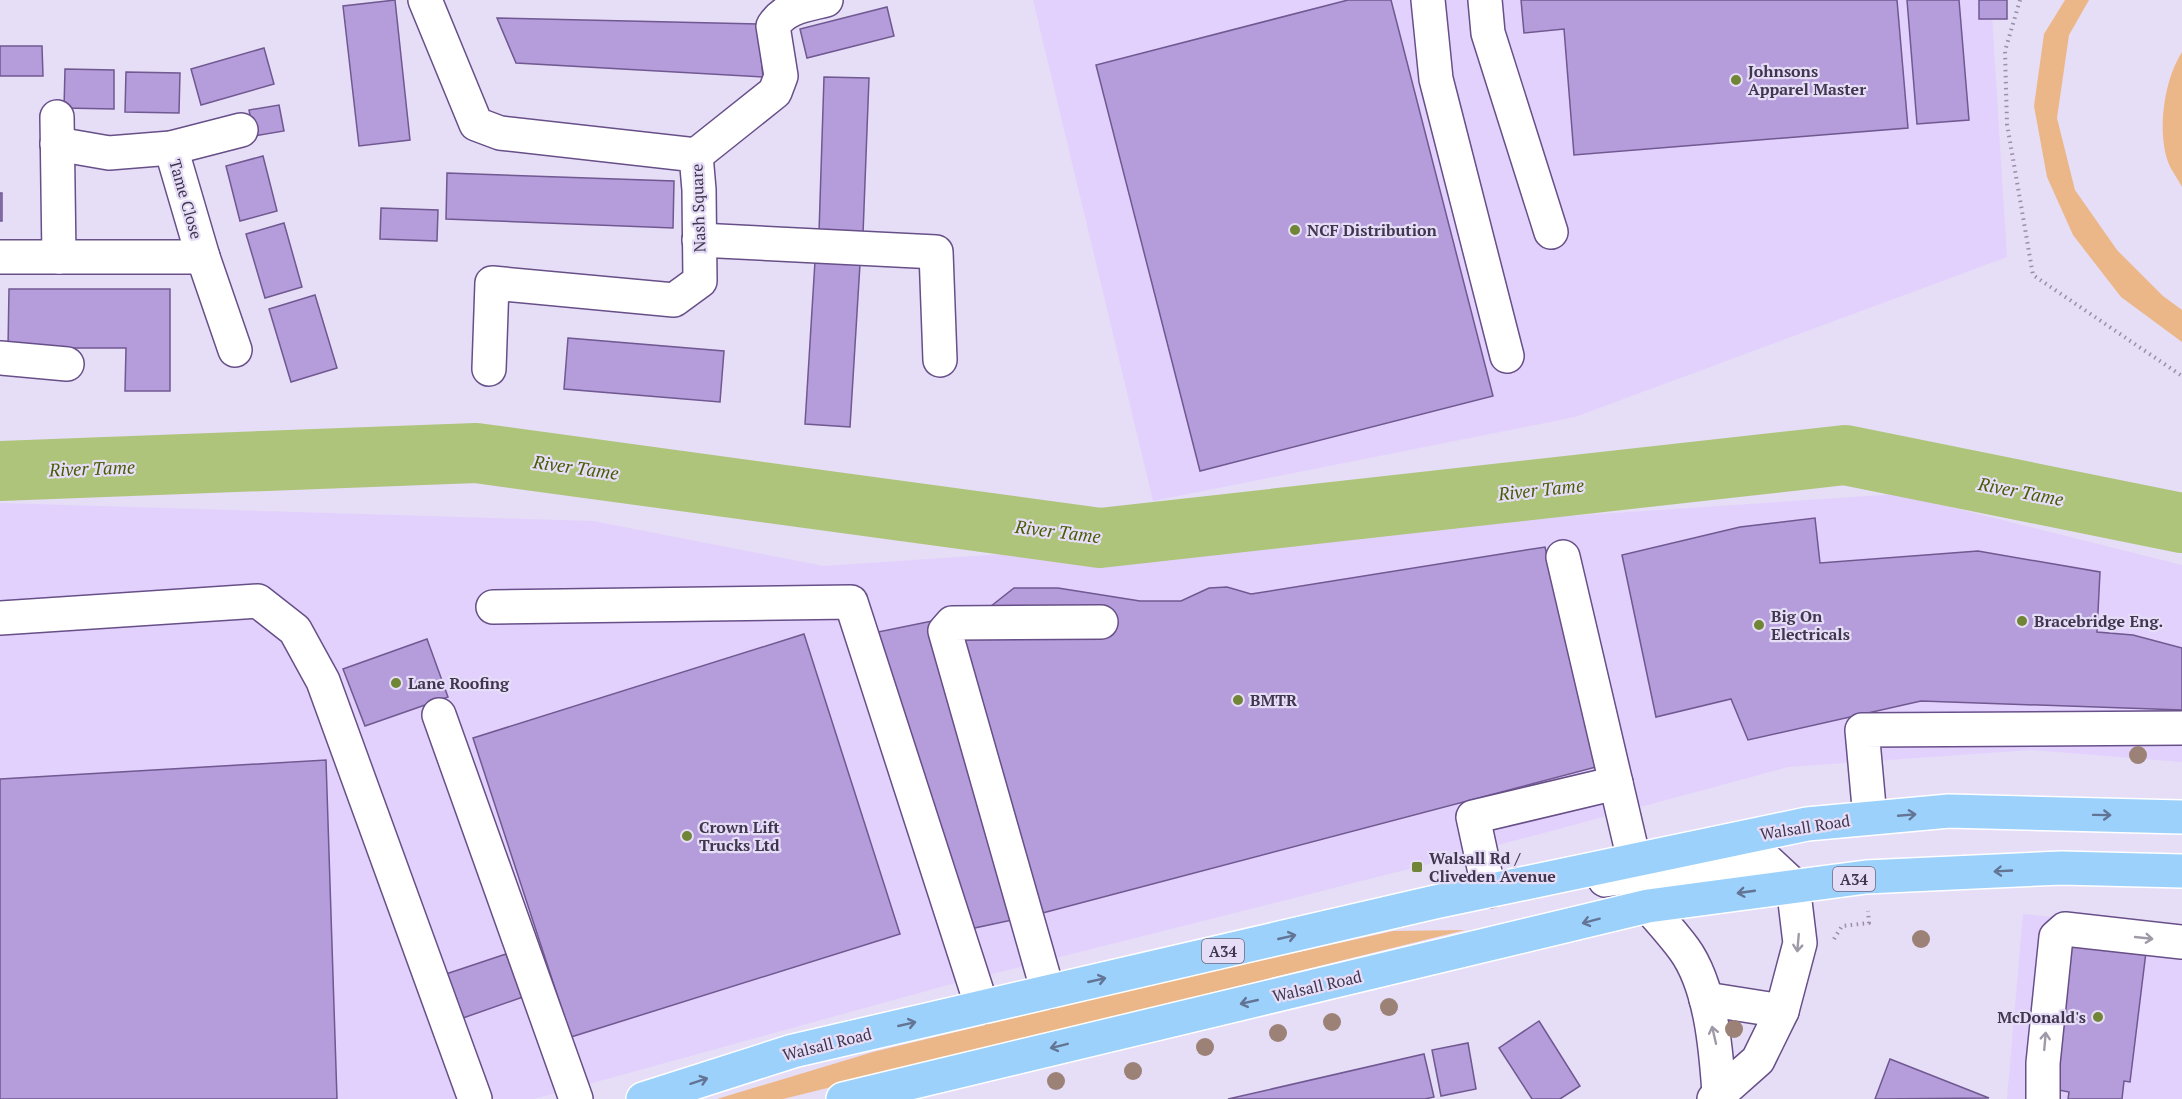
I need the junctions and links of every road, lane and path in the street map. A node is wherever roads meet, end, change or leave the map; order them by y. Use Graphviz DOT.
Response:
graph roads {
  1 [pos="425,0"];
  2 [pos="826,0"];
  3 [pos="1428,0"];
  4 [pos="1485,0"];
  5 [pos="2020,0"];
  6 [pos="241,130"];
  7 [pos="171,148"];
  8 [pos="696,155"];
  9 [pos="1551,232"];
  10 [pos="699,240"];
  11 [pos="0,256"];
  12 [pos="59,257"];
  13 [pos="203,257"];
  14 [pos="235,350"];
  15 [pos="1507,356"];
  16 [pos="0,358"];
  17 [pos="940,360"];
  18 [pos="68,364"];
  19 [pos="489,369"];
  20 [pos="2182,376"];
  21 [pos="1563,557"];
  22 [pos="493,608"];
  23 [pos="0,618"];
  24 [pos="1101,622"];
  25 [pos="439,715"];
  26 [pos="2182,728"];
  27 [pos="1616,783"];
  28 [pos="2182,817"];
  29 [pos="1870,818"];
  30 [pos="1634,860"];
  31 [pos="2182,872"];
  32 [pos="1793,885"];
  33 [pos="1489,891"];
  34 [pos="1435,902"];
  35 [pos="1648,906"];
  36 [pos="2182,942"];
  37 [pos="1048,992"];
  38 [pos="1706,999"];
  39 [pos="982,1007"];
  40 [pos="1782,1011"];
  41 [pos="1717,1096"];
  42 [pos="475,1099"];
  43 [pos="576,1099"];
  44 [pos="643,1099"];
  45 [pos="843,1099"];
  46 [pos="2043,1099"];
  1 -- 8 [label="street, Nash Square"];
  2 -- 8 [label="street"];
  3 -- 15 [label="street"];
  4 -- 9 [label="street"];
  5 -- 20 [label="path"];
  6 -- 7 [label="street"];
  7 -- 12 [label="street, Tame Close"];
  7 -- 13 [label="street, Tame Close"];
  8 -- 10 [label="street, Nash Square"];
  10 -- 17 [label="street"];
  10 -- 19 [label="street, Nash Square"];
  11 -- 12 [label="street, Tame Close"];
  12 -- 13 [label="street, Tame Close"];
  13 -- 14 [label="street, Tame Close"];
  16 -- 18 [label="street"];
  21 -- 27 [label="street"];
  22 -- 39 [label="street"];
  23 -- 42 [label="street"];
  24 -- 37 [label="street"];
  25 -- 43 [label="street"];
  26 -- 29 [label="street"];
  27 -- 30 [label="street"];
  27 -- 33 [label="street"];
  29 -- 28 [label="highway, Walsall Road / A34, one-way"];
  29 -- 30 [label="highway, Walsall Road / A34"];
  30 -- 33 [label="highway, Walsall Road / A34"];
  31 -- 32 [label="highway, Walsall Road / A34, one-way"];
  32 -- 34 [label="street, Walsall Road"];
  32 -- 35 [label="highway, Walsall Road / A34, one-way"];
  32 -- 40 [label="street, one-way"];
  33 -- 34 [label="highway, Walsall Road / A34"];
  37 -- 34 [label="highway, Walsall Road / A34, one-way"];
  35 -- 38 [label="street"];
  35 -- 45 [label="highway, Walsall Road / A34, one-way"];
  46 -- 36 [label="street, one-way"];
  37 -- 39 [label="highway, Walsall Road / A34"];
  38 -- 40 [label="street"];
  41 -- 38 [label="street, one-way"];
  44 -- 39 [label="highway, Walsall Road / A34, one-way"];
  40 -- 41 [label="street"];
}
